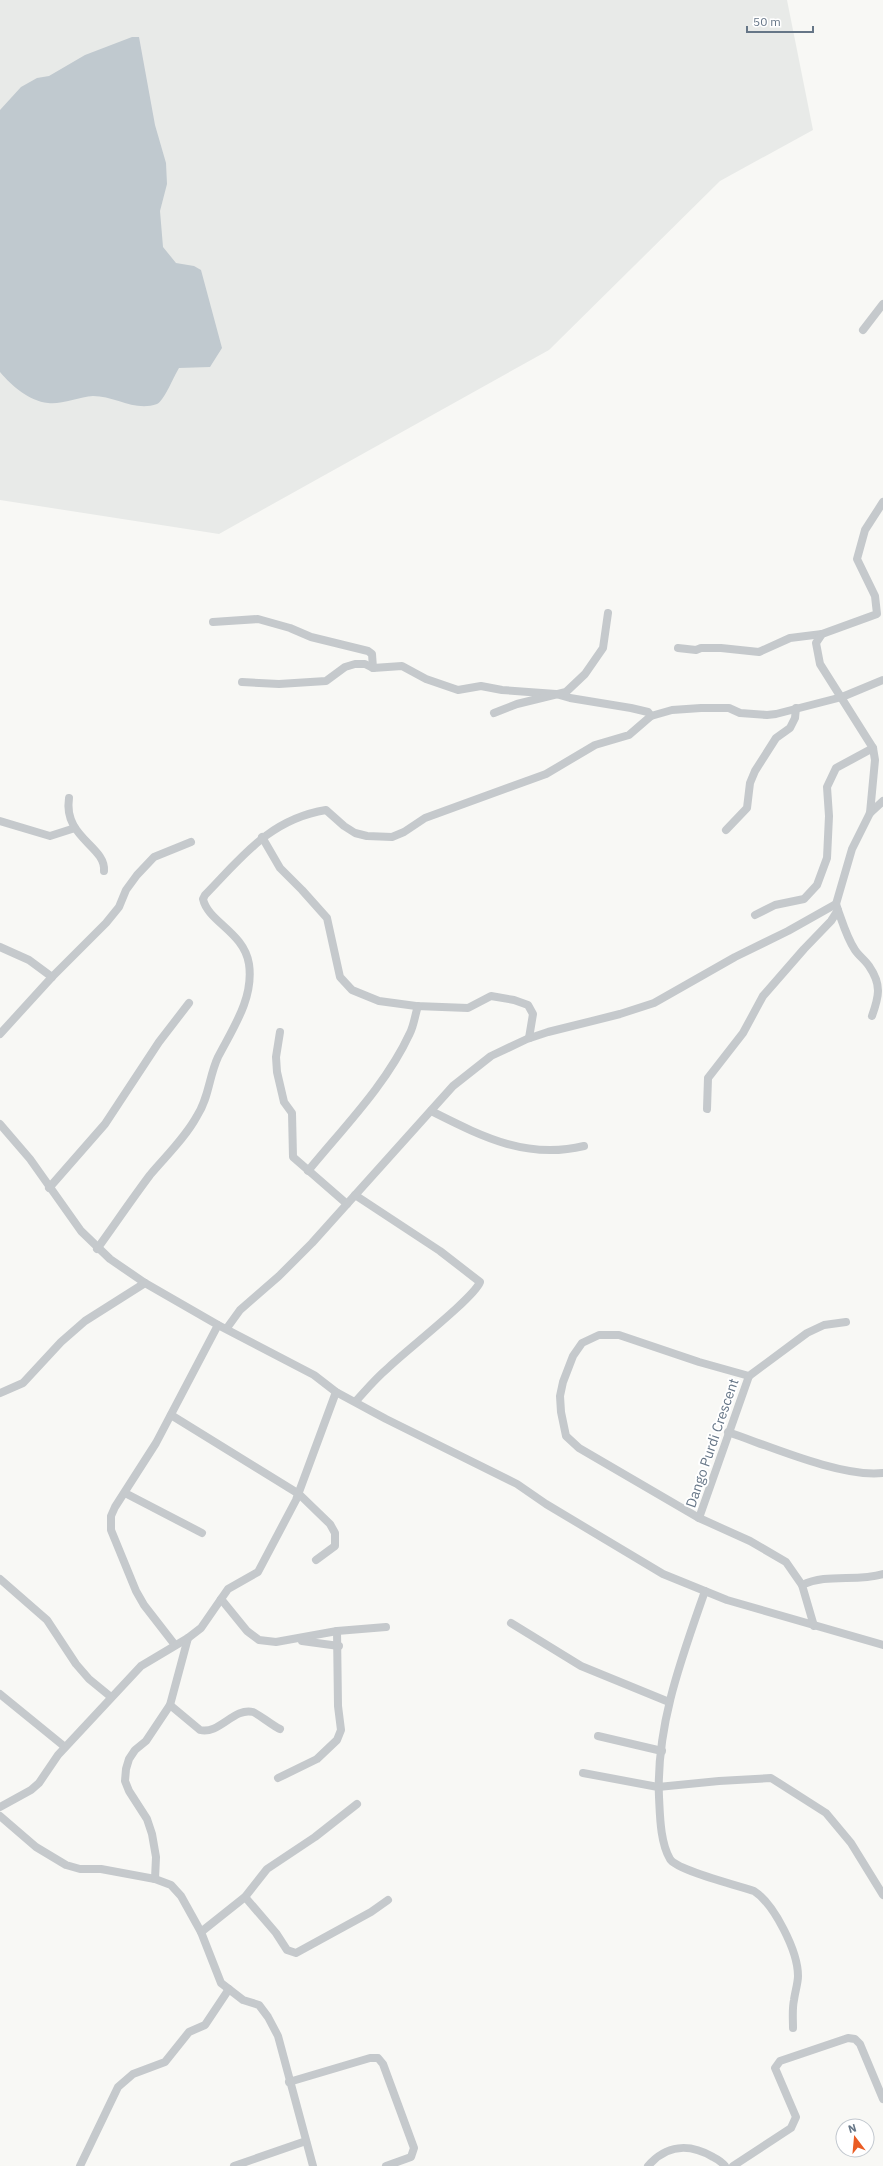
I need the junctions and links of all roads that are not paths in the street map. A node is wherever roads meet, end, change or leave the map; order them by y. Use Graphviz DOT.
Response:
graph roads {
  1 [pos="883,304"];
  2 [pos="863,330"];
  3 [pos="883,502"];
  4 [pos="608,613"];
  5 [pos="213,622"];
  6 [pos="822,634"];
  7 [pos="678,648"];
  8 [pos="373,668"];
  9 [pos="883,680"];
  10 [pos="242,682"];
  11 [pos="556,694"];
  12 [pos="842,697"];
  13 [pos="796,708"];
  14 [pos="494,713"];
  15 [pos="651,716"];
  16 [pos="873,748"];
  17 [pos="69,798"];
  18 [pos="883,801"];
  19 [pos="870,813"];
  20 [pos="0,821"];
  21 [pos="75,828"];
  22 [pos="726,830"];
  23 [pos="262,837"];
  24 [pos="191,842"];
  25 [pos="104,871"];
  26 [pos="837,907"];
  27 [pos="756,916"];
  28 [pos="0,948"];
  29 [pos="52,977"];
  30 [pos="189,1003"];
  31 [pos="418,1006"];
  32 [pos="872,1016"];
  33 [pos="280,1032"];
  34 [pos="0,1034"];
  35 [pos="529,1038"];
  36 [pos="707,1110"];
  37 [pos="431,1111"];
  38 [pos="0,1126"];
  39 [pos="584,1146"];
  40 [pos="308,1171"];
  41 [pos="49,1188"];
  42 [pos="355,1195"];
  43 [pos="347,1204"];
  44 [pos="97,1249"];
  45 [pos="145,1283"];
  46 [pos="846,1322"];
  47 [pos="218,1325"];
  48 [pos="227,1328"];
  49 [pos="749,1376"];
  50 [pos="336,1392"];
  51 [pos="0,1393"];
  52 [pos="356,1401"];
  53 [pos="171,1415"];
  54 [pos="728,1432"];
  55 [pos="883,1473"];
  56 [pos="125,1493"];
  57 [pos="299,1494"];
  58 [pos="699,1518"];
  59 [pos="202,1533"];
  60 [pos="316,1560"];
  61 [pos="883,1574"];
  62 [pos="0,1579"];
  63 [pos="802,1585"];
  64 [pos="705,1590"];
  65 [pos="221,1599"];
  66 [pos="511,1624"];
  67 [pos="814,1626"];
  68 [pos="386,1628"];
  69 [pos="338,1631"];
  70 [pos="188,1638"];
  71 [pos="289,1640"];
  72 [pos="175,1645"];
  73 [pos="883,1645"];
  74 [pos="339,1646"];
  75 [pos="0,1694"];
  76 [pos="111,1697"];
  77 [pos="669,1702"];
  78 [pos="170,1705"];
  79 [pos="280,1729"];
  80 [pos="598,1736"];
  81 [pos="65,1747"];
  82 [pos="662,1751"];
  83 [pos="583,1773"];
  84 [pos="278,1778"];
  85 [pos="658,1788"];
  86 [pos="357,1804"];
  87 [pos="0,1807"];
  88 [pos="0,1816"];
  89 [pos="155,1879"];
  90 [pos="883,1896"];
  91 [pos="245,1897"];
  92 [pos="388,1900"];
  93 [pos="201,1932"];
  94 [pos="229,1989"];
  95 [pos="793,2028"];
  96 [pos="289,2082"];
  97 [pos="879,2082"];
  98 [pos="883,2099"];
  99 [pos="306,2141"];
  100 [pos="80,2166"];
  101 [pos="234,2166"];
  102 [pos="313,2166"];
  103 [pos="386,2166"];
  104 [pos="648,2166"];
  105 [pos="725,2166"];
  106 [pos="733,2166"];
  1 -- 2 [label="street"];
  3 -- 6 [label="street"];
  4 -- 11 [label="street"];
  5 -- 8 [label="street"];
  6 -- 7 [label="street"];
  6 -- 12 [label="street"];
  8 -- 10 [label="street"];
  8 -- 11 [label="street"];
  9 -- 12 [label="street"];
  11 -- 14 [label="street"];
  11 -- 15 [label="street"];
  12 -- 13 [label="street"];
  12 -- 16 [label="street"];
  13 -- 15 [label="street"];
  13 -- 22 [label="street"];
  15 -- 23 [label="street"];
  16 -- 19 [label="street"];
  16 -- 27 [label="street"];
  17 -- 21 [label="street"];
  18 -- 19 [label="street"];
  19 -- 26 [label="street"];
  20 -- 21 [label="street"];
  21 -- 25 [label="street"];
  23 -- 31 [label="street"];
  23 -- 44 [label="street"];
  24 -- 29 [label="street"];
  26 -- 32 [label="street"];
  26 -- 35 [label="street"];
  26 -- 36 [label="street"];
  28 -- 29 [label="street"];
  29 -- 34 [label="street"];
  30 -- 41 [label="street"];
  31 -- 35 [label="street"];
  31 -- 40 [label="street"];
  33 -- 40 [label="street"];
  35 -- 37 [label="street"];
  37 -- 39 [label="street"];
  37 -- 42 [label="street"];
  38 -- 41 [label="street"];
  40 -- 43 [label="street"];
  41 -- 44 [label="street"];
  42 -- 43 [label="street"];
  42 -- 52 [label="street"];
  43 -- 48 [label="street"];
  44 -- 45 [label="street"];
  45 -- 47 [label="street"];
  45 -- 51 [label="street"];
  46 -- 49 [label="street"];
  47 -- 48 [label="street"];
  47 -- 53 [label="street"];
  48 -- 50 [label="street"];
  49 -- 54 [label="street, Dango Purdi Crescent"];
  49 -- 58 [label="street"];
  50 -- 52 [label="street"];
  50 -- 57 [label="street"];
  52 -- 64 [label="street"];
  53 -- 56 [label="street"];
  53 -- 57 [label="street"];
  54 -- 55 [label="street"];
  54 -- 58 [label="street, Dango Purdi Crescent"];
  56 -- 59 [label="street"];
  56 -- 72 [label="street"];
  57 -- 60 [label="street"];
  57 -- 65 [label="street"];
  58 -- 63 [label="street"];
  61 -- 63 [label="street"];
  62 -- 76 [label="street"];
  63 -- 67 [label="street"];
  64 -- 67 [label="street"];
  64 -- 77 [label="street"];
  65 -- 70 [label="street"];
  65 -- 71 [label="street"];
  66 -- 77 [label="street"];
  67 -- 73 [label="street"];
  68 -- 69 [label="street"];
  69 -- 71 [label="street"];
  69 -- 74 [label="street"];
  70 -- 72 [label="street"];
  70 -- 78 [label="street"];
  71 -- 74 [label="street"];
  72 -- 76 [label="street"];
  74 -- 84 [label="street"];
  75 -- 81 [label="street"];
  76 -- 81 [label="street"];
  77 -- 82 [label="street"];
  78 -- 79 [label="street"];
  78 -- 89 [label="street"];
  80 -- 82 [label="street"];
  81 -- 87 [label="street"];
  82 -- 85 [label="street"];
  83 -- 85 [label="street"];
  85 -- 90 [label="street"];
  85 -- 95 [label="street"];
  86 -- 91 [label="street"];
  88 -- 89 [label="street"];
  89 -- 93 [label="street"];
  91 -- 92 [label="street"];
  91 -- 93 [label="street"];
  93 -- 94 [label="street"];
  94 -- 96 [label="street"];
  94 -- 100 [label="street"];
  96 -- 99 [label="street"];
  96 -- 103 [label="street"];
  97 -- 98 [label="street"];
  97 -- 106 [label="street"];
  99 -- 101 [label="street"];
  99 -- 102 [label="street"];
  104 -- 105 [label="street"];
}
